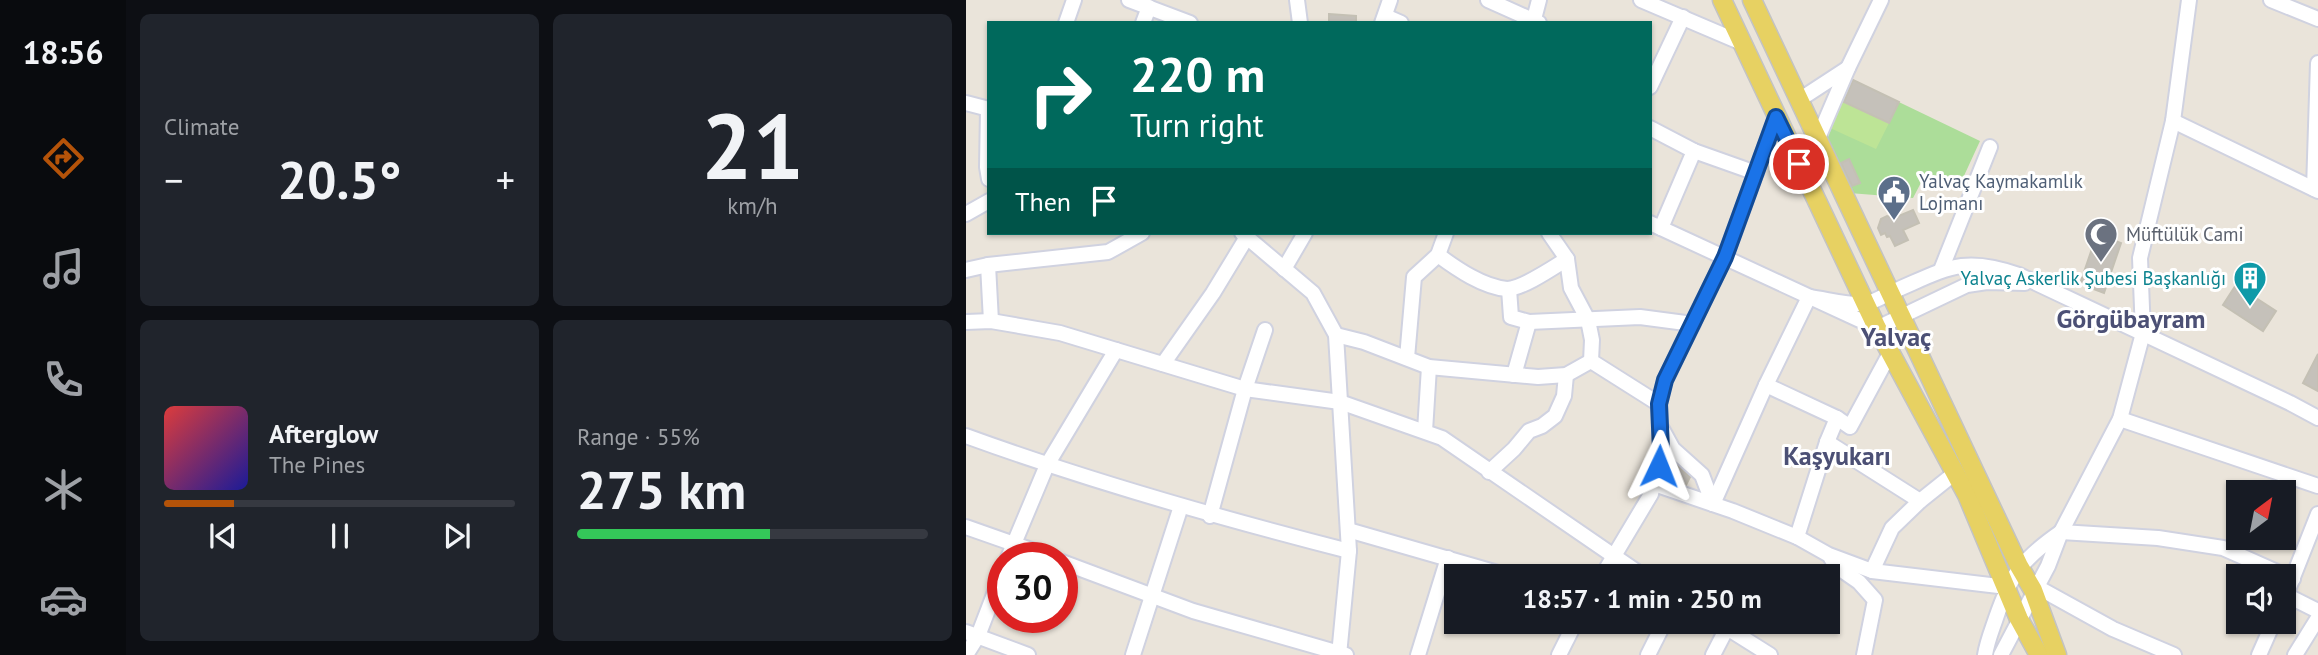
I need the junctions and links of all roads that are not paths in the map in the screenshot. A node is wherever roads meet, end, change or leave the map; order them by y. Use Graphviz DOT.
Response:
graph roads {
  1 [pos="1074,0"];
  2 [pos="1297,0"];
  3 [pos="1390,0"];
  4 [pos="1488,0"];
  5 [pos="1539,0"];
  6 [pos="1641,0"];
  7 [pos="1721,0"];
  8 [pos="1752,0"];
  9 [pos="1881,0"];
  10 [pos="2189,0"];
  11 [pos="2271,0"];
  12 [pos="1140,3"];
  13 [pos="1683,17"];
  14 [pos="1383,19"];
  15 [pos="2318,19"];
  16 [pos="1067,21"];
  17 [pos="1143,21"];
  18 [pos="1185,21"];
  19 [pos="1300,21"];
  20 [pos="1533,21"];
  21 [pos="1535,21"];
  22 [pos="1742,43"];
  23 [pos="2318,63"];
  24 [pos="1848,68"];
  25 [pos="1654,69"];
  26 [pos="1799,100"];
  27 [pos="966,103"];
  28 [pos="987,109"];
  29 [pos="1776,117"];
  30 [pos="2173,121"];
  31 [pos="1652,129"];
  32 [pos="1818,138"];
  33 [pos="1990,148"];
  34 [pos="1694,151"];
  35 [pos="1756,173"];
  36 [pos="2316,190"];
  37 [pos="987,202"];
  38 [pos="966,215"];
  39 [pos="1656,225"];
  40 [pos="1134,235"];
  41 [pos="1244,235"];
  42 [pos="1303,235"];
  43 [pos="1445,235"];
  44 [pos="1550,235"];
  45 [pos="1437,256"];
  46 [pos="1725,257"];
  47 [pos="1567,259"];
  48 [pos="988,265"];
  49 [pos="1284,269"];
  50 [pos="966,270"];
  51 [pos="1941,270"];
  52 [pos="1509,289"];
  53 [pos="2045,289"];
  54 [pos="1891,292"];
  55 [pos="1809,297"];
  56 [pos="1865,304"];
  57 [pos="1902,315"];
  58 [pos="1588,320"];
  59 [pos="991,321"];
  60 [pos="966,322"];
  61 [pos="1529,322"];
  62 [pos="1692,324"];
  63 [pos="1877,328"];
  64 [pos="1265,330"];
  65 [pos="2143,333"];
  66 [pos="1336,335"];
  67 [pos="1116,349"];
  68 [pos="1890,353"];
  69 [pos="1407,358"];
  70 [pos="1591,361"];
  71 [pos="1163,364"];
  72 [pos="1429,367"];
  73 [pos="1514,375"];
  74 [pos="1566,375"];
  75 [pos="1766,385"];
  76 [pos="1245,389"];
  77 [pos="1340,402"];
  78 [pos="1659,404"];
  79 [pos="1837,418"];
  80 [pos="2318,418"];
  81 [pos="2120,419"];
  82 [pos="1660,426"];
  83 [pos="1424,431"];
  84 [pos="966,436"];
  85 [pos="1827,443"];
  86 [pos="1047,466"];
  87 [pos="1489,472"];
  88 [pos="1955,472"];
  89 [pos="1654,484"];
  90 [pos="2318,486"];
  91 [pos="1920,501"];
  92 [pos="1713,504"];
  93 [pos="1181,506"];
  94 [pos="2318,514"];
  95 [pos="1210,516"];
  96 [pos="966,527"];
  97 [pos="1348,530"];
  98 [pos="2060,532"];
  99 [pos="1797,537"];
  100 [pos="1010,542"];
  101 [pos="1013,542"];
  102 [pos="1349,551"];
  103 [pos="1829,555"];
  104 [pos="1448,558"];
  105 [pos="1614,558"];
  106 [pos="1468,564"];
  107 [pos="1610,564"];
  108 [pos="1624,564"];
  109 [pos="2259,564"];
  110 [pos="2019,566"];
  111 [pos="1078,568"];
  112 [pos="1871,570"];
  113 [pos="2296,571"];
  114 [pos="2007,587"];
  115 [pos="2034,588"];
  116 [pos="1151,595"];
  117 [pos="2296,602"];
  118 [pos="987,604"];
  119 [pos="2318,611"];
  120 [pos="2318,618"];
  121 [pos="2019,619"];
  122 [pos="972,634"];
  123 [pos="1570,634"];
  124 [pos="1658,634"];
  125 [pos="1719,634"];
  126 [pos="1736,634"];
  127 [pos="2268,634"];
  128 [pos="1342,654"];
  129 [pos="966,655"];
  130 [pos="1028,655"];
  131 [pos="1133,655"];
  132 [pos="1418,655"];
  133 [pos="1559,655"];
  134 [pos="1648,655"];
  135 [pos="1713,655"];
  136 [pos="1770,655"];
  137 [pos="1864,655"];
  138 [pos="1985,655"];
  139 [pos="2001,655"];
  140 [pos="2039,655"];
  141 [pos="2057,655"];
  142 [pos="2174,655"];
  143 [pos="2259,655"];
  144 [pos="2295,655"];
  1 -- 16 [label="street"];
  2 -- 19 [label="street"];
  3 -- 14 [label="street"];
  4 -- 20 [label="street"];
  5 -- 21 [label="street"];
  6 -- 13 [label="street"];
  7 -- 22 [label="main road"];
  8 -- 26 [label="main road"];
  9 -- 24 [label="street"];
  10 -- 30 [label="street"];
  11 -- 15 [label="street"];
  12 -- 17 [label="street"];
  12 -- 18 [label="street"];
  13 -- 22 [label="street"];
  13 -- 25 [label="street"];
  22 -- 29 [label="main road"];
  23 -- 36 [label="street"];
  24 -- 26 [label="street"];
  24 -- 32 [label="street"];
  26 -- 32 [label="main road"];
  27 -- 28 [label="street"];
  29 -- 35 [label="street"];
  29 -- 56 [label="main road"];
  30 -- 36 [label="street"];
  30 -- 65 [label="street"];
  31 -- 34 [label="street"];
  32 -- 54 [label="main road"];
  33 -- 51 [label="street"];
  34 -- 35 [label="street"];
  34 -- 39 [label="street"];
  35 -- 46 [label="street"];
  37 -- 38 [label="street"];
  39 -- 46 [label="street"];
  40 -- 48 [label="street"];
  41 -- 49 [label="street"];
  41 -- 71 [label="street"];
  42 -- 49 [label="street"];
  43 -- 45 [label="street"];
  44 -- 47 [label="street"];
  45 -- 52 [label="street"];
  45 -- 69 [label="street"];
  46 -- 55 [label="street"];
  46 -- 62 [label="street"];
  47 -- 52 [label="street"];
  47 -- 58 [label="street"];
  48 -- 50 [label="street"];
  48 -- 59 [label="street"];
  49 -- 66 [label="street"];
  51 -- 53 [label="street"];
  51 -- 54 [label="street"];
  52 -- 61 [label="street"];
  53 -- 57 [label="street"];
  53 -- 65 [label="street"];
  54 -- 56 [label="street"];
  54 -- 57 [label="main road"];
  55 -- 56 [label="street"];
  55 -- 63 [label="street"];
  55 -- 75 [label="street"];
  56 -- 63 [label="main road"];
  57 -- 63 [label="street"];
  57 -- 110 [label="main road"];
  58 -- 61 [label="street"];
  58 -- 62 [label="street"];
  58 -- 70 [label="street"];
  59 -- 60 [label="street"];
  59 -- 67 [label="street"];
  61 -- 73 [label="street"];
  62 -- 78 [label="street"];
  63 -- 68 [label="main road"];
  64 -- 76 [label="street"];
  65 -- 80 [label="street"];
  65 -- 81 [label="street"];
  66 -- 69 [label="street"];
  66 -- 77 [label="street"];
  67 -- 71 [label="street"];
  67 -- 86 [label="street"];
  68 -- 79 [label="street"];
  68 -- 88 [label="main road"];
  69 -- 72 [label="street"];
  70 -- 74 [label="street"];
  70 -- 78 [label="street"];
  71 -- 76 [label="street"];
  72 -- 73 [label="street"];
  72 -- 83 [label="street"];
  73 -- 74 [label="street"];
  74 -- 87 [label="street"];
  75 -- 79 [label="street"];
  75 -- 92 [label="street"];
  76 -- 77 [label="street"];
  76 -- 95 [label="street"];
  77 -- 83 [label="street"];
  77 -- 97 [label="street"];
  78 -- 82 [label="street"];
  79 -- 85 [label="street"];
  81 -- 90 [label="street"];
  81 -- 98 [label="street"];
  82 -- 89 [label="street"];
  82 -- 92 [label="street"];
  83 -- 87 [label="street"];
  84 -- 86 [label="street"];
  85 -- 91 [label="street"];
  85 -- 99 [label="street"];
  86 -- 93 [label="street"];
  86 -- 101 [label="street"];
  87 -- 105 [label="street"];
  88 -- 91 [label="street"];
  88 -- 114 [label="main road"];
  89 -- 92 [label="street"];
  89 -- 105 [label="street"];
  91 -- 112 [label="street"];
  92 -- 99 [label="street"];
  93 -- 95 [label="street"];
  93 -- 116 [label="street"];
  94 -- 113 [label="street"];
  95 -- 102 [label="street"];
  96 -- 100 [label="street"];
  97 -- 102 [label="street"];
  97 -- 104 [label="street"];
  98 -- 109 [label="street"];
  98 -- 110 [label="street"];
  98 -- 115 [label="street"];
  99 -- 103 [label="street"];
  102 -- 128 [label="street"];
  103 -- 112 [label="street"];
  103 -- 137 [label="street"];
  104 -- 106 [label="street"];
  104 -- 132 [label="street"];
  105 -- 107 [label="street"];
  105 -- 108 [label="street"];
  110 -- 114 [label="street"];
  110 -- 115 [label="main road"];
  111 -- 116 [label="street"];
  112 -- 114 [label="street"];
  114 -- 121 [label="main road"];
  114 -- 138 [label="street"];
  115 -- 121 [label="street"];
  115 -- 141 [label="main road"];
  115 -- 142 [label="street"];
  116 -- 128 [label="street"];
  116 -- 131 [label="street"];
  117 -- 119 [label="street"];
  118 -- 122 [label="street"];
  120 -- 144 [label="street"];
  121 -- 139 [label="street"];
  121 -- 140 [label="main road"];
  122 -- 129 [label="street"];
  122 -- 130 [label="street"];
  123 -- 133 [label="street"];
  124 -- 134 [label="street"];
  125 -- 135 [label="street"];
  126 -- 136 [label="street"];
  127 -- 143 [label="street"];
}
